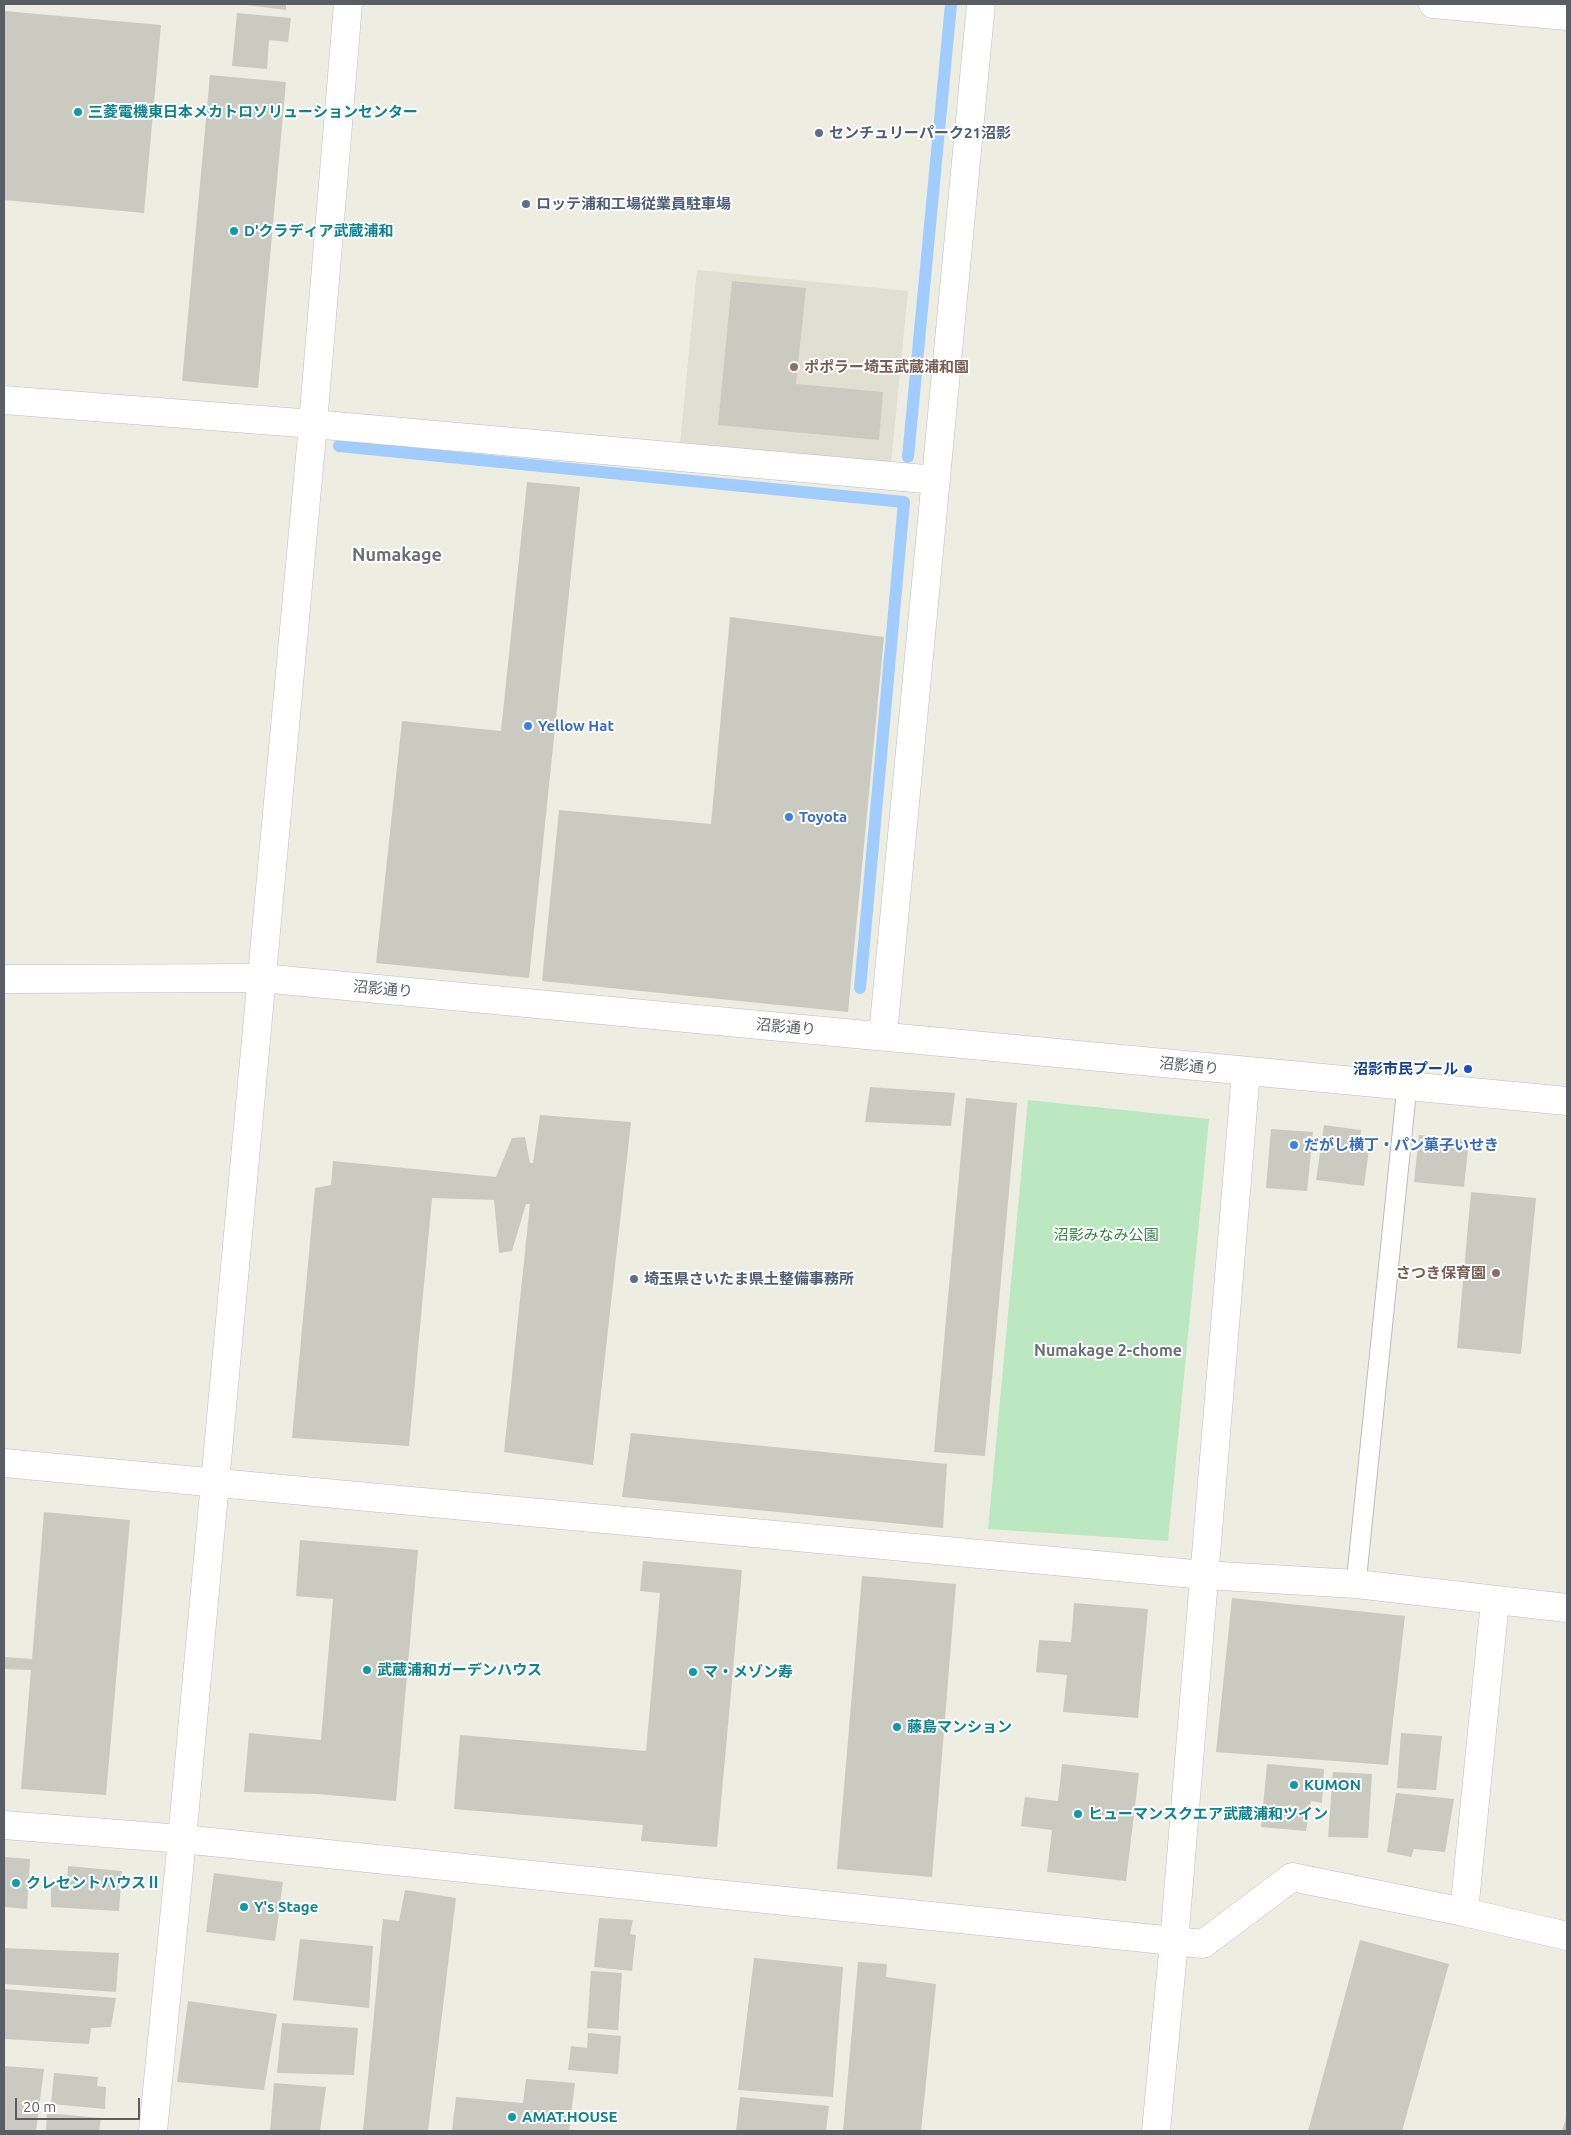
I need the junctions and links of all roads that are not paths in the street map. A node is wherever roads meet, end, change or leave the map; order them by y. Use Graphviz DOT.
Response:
graph roads {
  1 [pos="348,4"];
  2 [pos="982,4"];
  3 [pos="1433,4"];
  4 [pos="1567,16"];
  5 [pos="4,400"];
  6 [pos="313,424"];
  7 [pos="936,480"];
  8 [pos="261,978"];
  9 [pos="4,979"];
  10 [pos="883,1036"];
  11 [pos="1246,1071"];
  12 [pos="1407,1086"];
  13 [pos="1567,1101"];
  14 [pos="4,1463"];
  15 [pos="215,1482"];
  16 [pos="1204,1574"];
  17 [pos="1356,1584"];
  18 [pos="1495,1601"];
  19 [pos="1567,1608"];
  20 [pos="4,1825"];
  21 [pos="182,1839"];
  22 [pos="1464,1912"];
  23 [pos="1567,1936"];
  24 [pos="1174,1942"];
  25 [pos="153,2131"];
  26 [pos="1156,2131"];
  1 -- 6 [label="street"];
  2 -- 7 [label="street"];
  3 -- 4 [label="street"];
  5 -- 6 [label="street"];
  6 -- 7 [label="street"];
  6 -- 8 [label="street"];
  7 -- 10 [label="street"];
  8 -- 9 [label="street, 沼影通り"];
  8 -- 10 [label="street, 沼影通り"];
  8 -- 15 [label="street"];
  10 -- 11 [label="street, 沼影通り"];
  11 -- 12 [label="street, 沼影通り"];
  11 -- 16 [label="street"];
  12 -- 13 [label="street, 沼影通り"];
  12 -- 17 [label="lane"];
  14 -- 15 [label="street"];
  15 -- 16 [label="street"];
  15 -- 21 [label="street"];
  16 -- 17 [label="street"];
  16 -- 24 [label="street"];
  17 -- 18 [label="street"];
  18 -- 19 [label="street"];
  18 -- 22 [label="street"];
  20 -- 21 [label="street"];
  21 -- 24 [label="street"];
  21 -- 25 [label="street"];
  22 -- 23 [label="street"];
  22 -- 24 [label="street"];
  24 -- 26 [label="street"];
}
